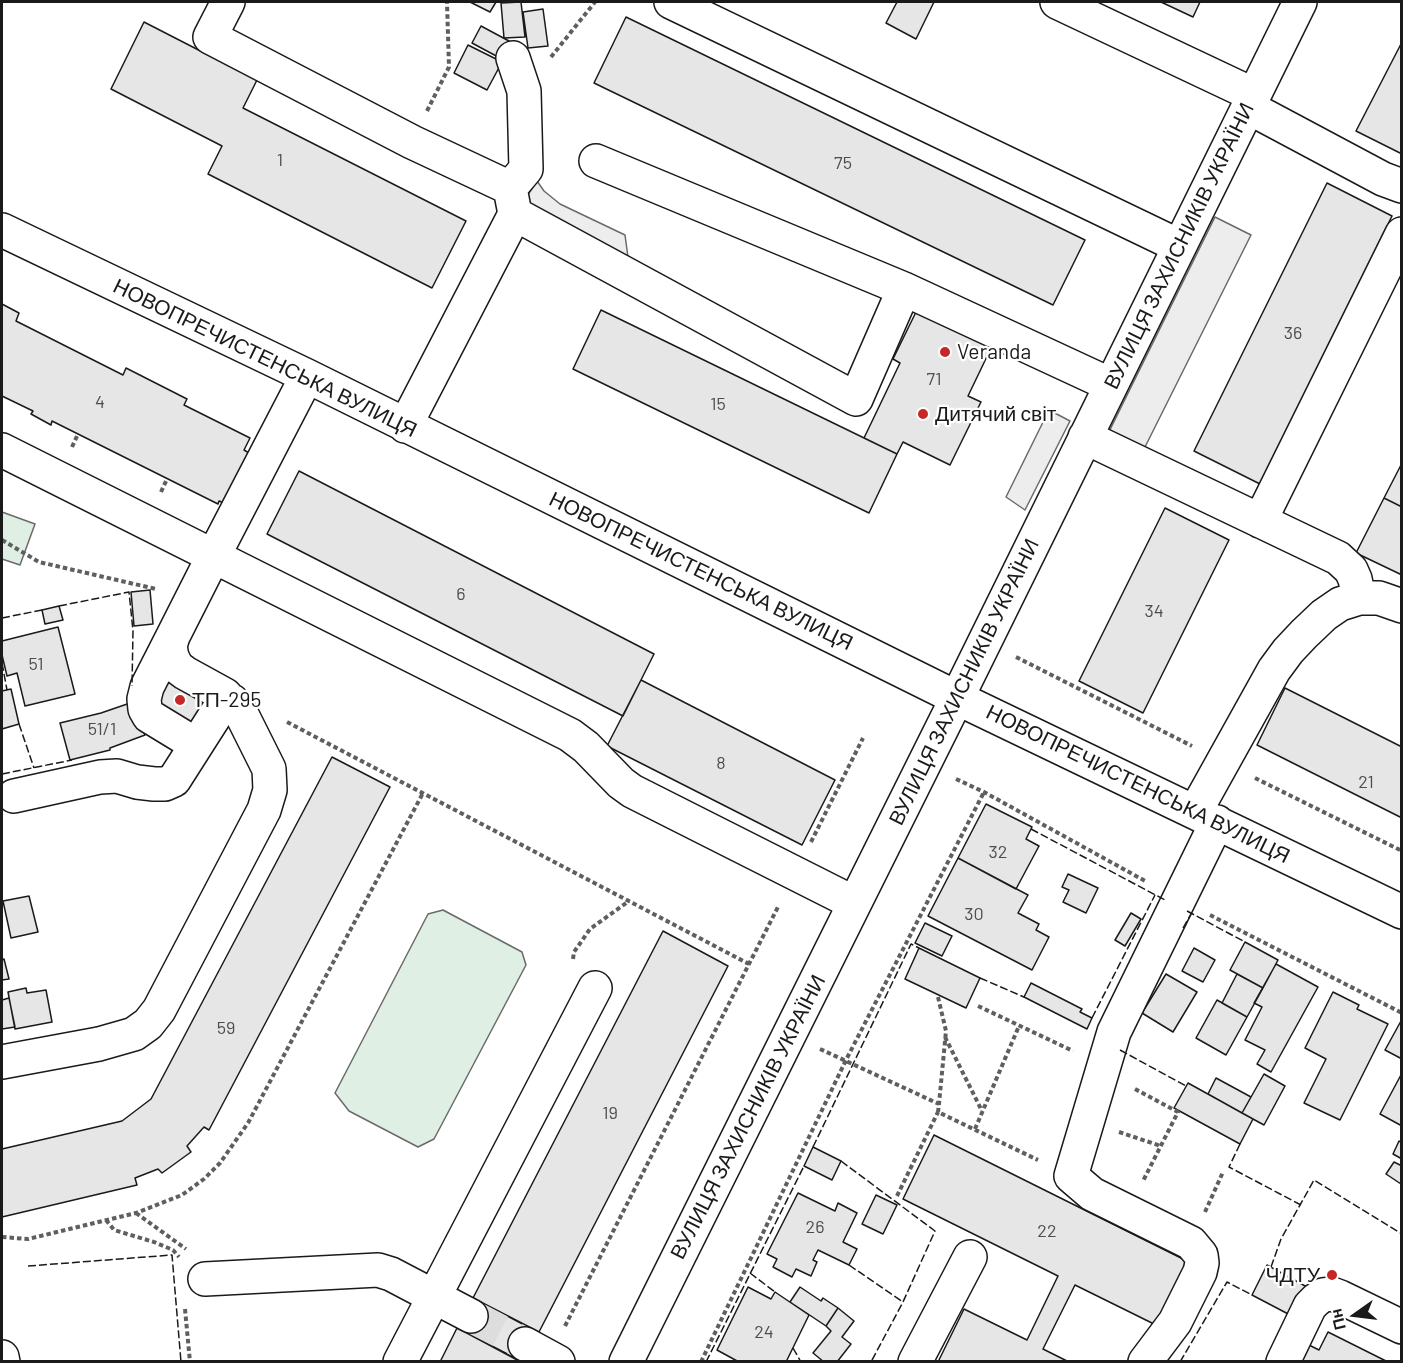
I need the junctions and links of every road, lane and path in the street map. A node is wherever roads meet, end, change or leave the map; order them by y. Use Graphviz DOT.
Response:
graph roads {
  1 [pos="228,2"];
  2 [pos="447,2"];
  3 [pos="595,2"];
  4 [pos="671,2"];
  5 [pos="1057,2"];
  6 [pos="1300,2"];
  7 [pos="513,58"];
  8 [pos="524,91"];
  9 [pos="1251,101"];
  10 [pos="412,142"];
  11 [pos="596,161"];
  12 [pos="1401,186"];
  13 [pos="512,201"];
  14 [pos="2,230"];
  15 [pos="1401,234"];
  16 [pos="1179,246"];
  17 [pos="904,289"];
  18 [pos="307,376"];
  19 [pos="1111,385"];
  20 [pos="405,426"];
  21 [pos="1085,437"];
  22 [pos="2,450"];
  23 [pos="1260,521"];
  24 [pos="2,540"];
  25 [pos="213,557"];
  26 [pos="1359,598"];
  27 [pos="192,600"];
  28 [pos="1401,606"];
  29 [pos="173,636"];
  30 [pos="957,698"];
  31 [pos="232,701"];
  32 [pos="862,738"];
  33 [pos="195,744"];
  34 [pos="984,792"];
  35 [pos="423,793"];
  36 [pos="14,796"];
  37 [pos="1206,817"];
  38 [pos="795,873"];
  39 [pos="629,901"];
  40 [pos="854,903"];
  41 [pos="1401,912"];
  42 [pos="749,964"];
  43 [pos="938,997"];
  44 [pos="590,998"];
  45 [pos="978,1006"];
  46 [pos="1019,1026"];
  47 [pos="789,1035"];
  48 [pos="945,1036"];
  49 [pos="846,1060"];
  50 [pos="2,1062"];
  51 [pos="1115,1075"];
  52 [pos="939,1104"];
  53 [pos="982,1111"];
  54 [pos="938,1112"];
  55 [pos="1088,1121"];
  56 [pos="975,1129"];
  57 [pos="1161,1146"];
  58 [pos="1223,1172"];
  59 [pos="1071,1176"];
  60 [pos="897,1196"];
  61 [pos="1128,1212"];
  62 [pos="136,1213"];
  63 [pos="106,1220"];
  64 [pos="2,1237"];
  65 [pos="1191,1243"];
  66 [pos="970,1257"];
  67 [pos="205,1274"];
  68 [pos="434,1296"];
  69 [pos="471,1316"];
  70 [pos="1401,1327"];
  71 [pos="544,1354"];
  72 [pos="2,1357"];
  73 [pos="630,1360"];
  74 [pos="3,1362"];
  75 [pos="400,1362"];
  76 [pos="700,1362"];
  77 [pos="915,1362"];
  78 [pos="1145,1362"];
  79 [pos="1283,1362"];
  1 -- 10 [label="street"];
  2 -- 10 [label="path"];
  3 -- 8 [label="path"];
  4 -- 16 [label="street"];
  5 -- 9 [label="street"];
  6 -- 9 [label="street, ВУЛИЦЯ ЗАХИСНИКІВ УКРАЇНИ"];
  7 -- 8 [label="street"];
  8 -- 13 [label="street"];
  9 -- 12 [label="street"];
  9 -- 16 [label="street, ВУЛИЦЯ ЗАХИСНИКІВ УКРАЇНИ"];
  10 -- 13 [label="street"];
  11 -- 17 [label="street"];
  13 -- 17 [label="street"];
  13 -- 20 [label="street"];
  14 -- 18 [label="street, НОВОПРЕЧИСТЕНСЬКА ВУЛИЦЯ"];
  15 -- 23 [label="street"];
  16 -- 19 [label="street, ВУЛИЦЯ ЗАХИСНИКІВ УКРАЇНИ"];
  17 -- 19 [label="street"];
  18 -- 20 [label="street, НОВОПРЕЧИСТЕНСЬКА ВУЛИЦЯ"];
  18 -- 25 [label="street"];
  19 -- 21 [label="street, ВУЛИЦЯ ЗАХИСНИКІВ УКРАЇНИ"];
  20 -- 30 [label="street, НОВОПРЕЧИСТЕНСЬКА ВУЛИЦЯ"];
  21 -- 23 [label="street"];
  21 -- 30 [label="street, ВУЛИЦЯ ЗАХИСНИКІВ УКРАЇНИ"];
  22 -- 25 [label="street"];
  23 -- 26 [label="street"];
  24 -- 27 [label="path"];
  25 -- 27 [label="street"];
  25 -- 38 [label="street"];
  26 -- 28 [label="street"];
  26 -- 37 [label="street"];
  27 -- 29 [label="street"];
  29 -- 31 [label="street"];
  29 -- 33 [label="street"];
  30 -- 37 [label="street, НОВОПРЕЧИСТЕНСЬКА ВУЛИЦЯ"];
  30 -- 40 [label="street, ВУЛИЦЯ ЗАХИСНИКІВ УКРАЇНИ"];
  31 -- 33 [label="street"];
  31 -- 35 [label="path"];
  31 -- 50 [label="street"];
  32 -- 38 [label="path"];
  33 -- 36 [label="street"];
  34 -- 49 [label="path"];
  35 -- 39 [label="path"];
  35 -- 62 [label="path"];
  37 -- 41 [label="street, НОВОПРЕЧИСТЕНСЬКА ВУЛИЦЯ"];
  37 -- 51 [label="street"];
  38 -- 40 [label="street"];
  38 -- 42 [label="path"];
  39 -- 42 [label="path"];
  39 -- 44 [label="path"];
  40 -- 47 [label="street, ВУЛИЦЯ ЗАХИСНИКІВ УКРАЇНИ"];
  42 -- 71 [label="path"];
  43 -- 48 [label="path"];
  44 -- 68 [label="street"];
  45 -- 46 [label="path"];
  46 -- 51 [label="path"];
  46 -- 53 [label="path"];
  47 -- 49 [label="path"];
  47 -- 73 [label="street, ВУЛИЦЯ ЗАХИСНИКІВ УКРАЇНИ"];
  48 -- 52 [label="path"];
  48 -- 53 [label="path"];
  49 -- 52 [label="path"];
  49 -- 76 [label="path"];
  51 -- 55 [label="street"];
  51 -- 57 [label="path"];
  52 -- 54 [label="path"];
  53 -- 56 [label="path"];
  54 -- 56 [label="path"];
  54 -- 60 [label="path"];
  55 -- 57 [label="path"];
  55 -- 59 [label="street"];
  56 -- 59 [label="path"];
  57 -- 61 [label="path"];
  58 -- 65 [label="path"];
  59 -- 61 [label="street"];
  61 -- 65 [label="street"];
  62 -- 63 [label="path"];
  62 -- 67 [label="path"];
  63 -- 64 [label="path"];
  63 -- 67 [label="path"];
  65 -- 78 [label="street"];
  66 -- 77 [label="street"];
  67 -- 68 [label="street"];
  68 -- 69 [label="street"];
  68 -- 75 [label="street"];
  70 -- 79 [label="street"];
  72 -- 74 [label="street"];
}
